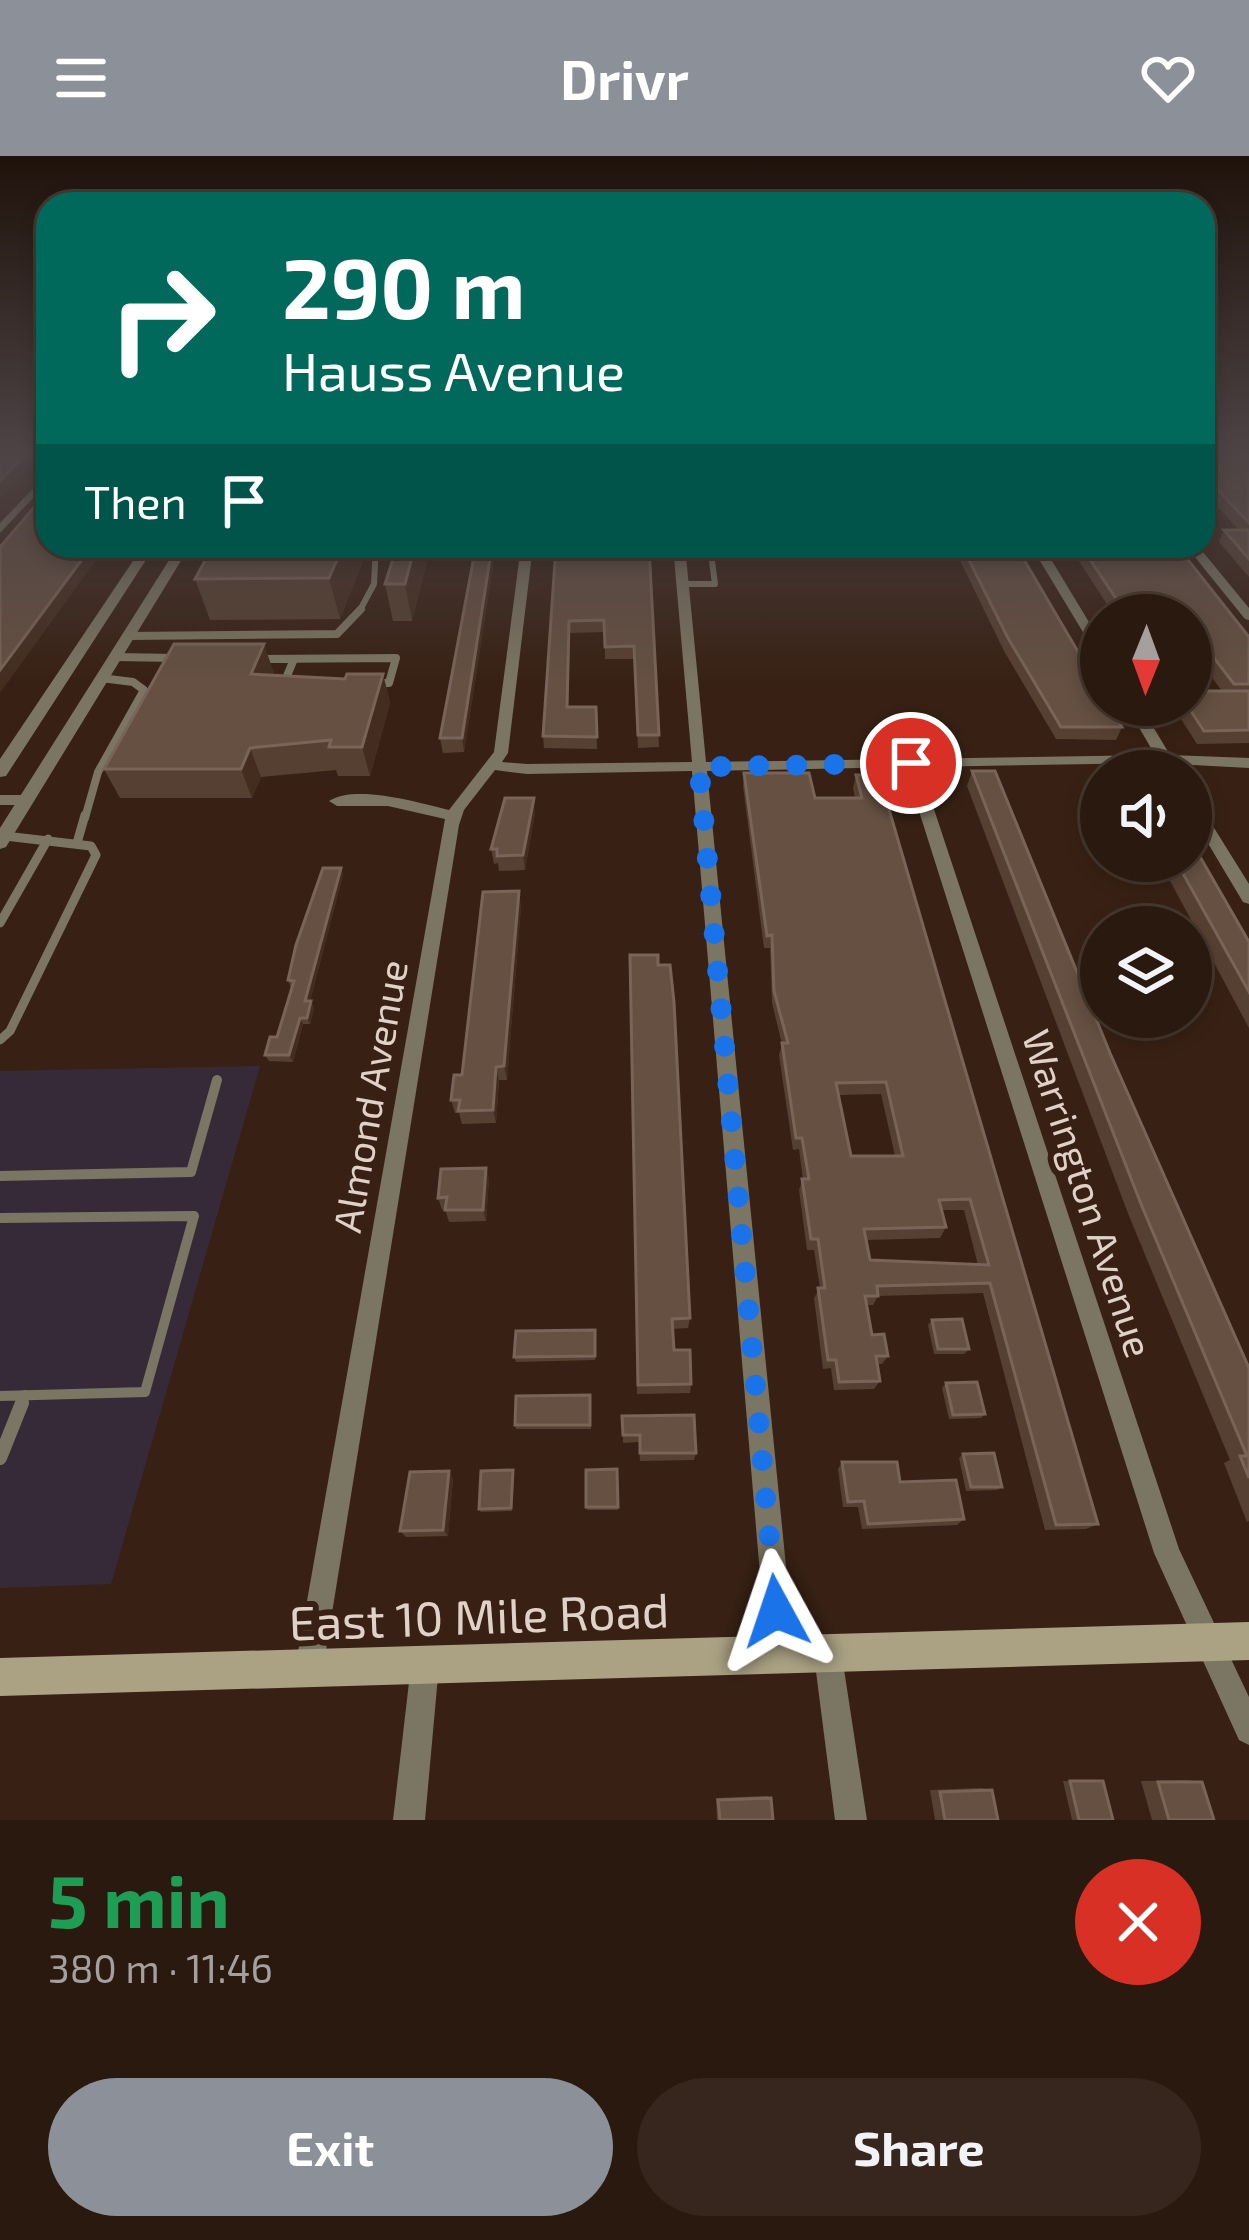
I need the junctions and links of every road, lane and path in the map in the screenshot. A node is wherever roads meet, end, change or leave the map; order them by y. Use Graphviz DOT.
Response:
graph roads {
  1 [pos="141,558"];
  2 [pos="176,558"];
  3 [pos="378,558"];
  4 [pos="526,558"];
  5 [pos="680,558"];
  6 [pos="712,558"];
  7 [pos="1044,558"];
  8 [pos="1202,558"];
  9 [pos="682,584"];
  10 [pos="1249,616"];
  11 [pos="1080,617"];
  12 [pos="127,635"];
  13 [pos="114,657"];
  14 [pos="186,658"];
  15 [pos="248,659"];
  16 [pos="294,659"];
  17 [pos="101,678"];
  18 [pos="305,683"];
  19 [pos="368,683"];
  20 [pos="911,763"];
  21 [pos="1249,764"];
  22 [pos="492,765"];
  23 [pos="1080,765"];
  24 [pos="1212,765"];
  25 [pos="699,767"];
  26 [pos="0,772"];
  27 [pos="0,800"];
  28 [pos="26,800"];
  29 [pos="337,801"];
  30 [pos="453,816"];
  31 [pos="1212,837"];
  32 [pos="2,839"];
  33 [pos="48,839"];
  34 [pos="77,843"];
  35 [pos="1249,898"];
  36 [pos="0,923"];
  37 [pos="0,1040"];
  38 [pos="218,1079"];
  39 [pos="0,1176"];
  40 [pos="0,1218"];
  41 [pos="25,1395"];
  42 [pos="0,1396"];
  43 [pos="0,1458"];
  44 [pos="1249,1641"];
  45 [pos="1204,1643"];
  46 [pos="828,1656"];
  47 [pos="781,1658"];
  48 [pos="425,1665"];
  49 [pos="308,1672"];
  50 [pos="0,1677"];
  51 [pos="1249,1730"];
  52 [pos="410,1820"];
  53 [pos="851,1820"];
  1 -- 26 [label="street"];
  2 -- 12 [label="street"];
  3 -- 12 [label="lane"];
  4 -- 22 [label="street, Almond Avenue"];
  5 -- 9 [label="street"];
  6 -- 9 [label="lane"];
  7 -- 11 [label="street"];
  8 -- 10 [label="street"];
  9 -- 25 [label="street"];
  12 -- 13 [label="street"];
  13 -- 14 [label="lane"];
  13 -- 17 [label="street"];
  15 -- 16 [label="lane"];
  16 -- 18 [label="lane"];
  16 -- 19 [label="lane"];
  17 -- 28 [label="street"];
  17 -- 34 [label="lane"];
  20 -- 23 [label="street"];
  20 -- 25 [label="street"];
  20 -- 45 [label="street, Warrington Avenue"];
  21 -- 24 [label="street"];
  22 -- 25 [label="street"];
  22 -- 30 [label="street, Almond Avenue"];
  25 -- 47 [label="street"];
  27 -- 28 [label="street"];
  28 -- 32 [label="street"];
  29 -- 30 [label="street"];
  30 -- 49 [label="street, Almond Avenue"];
  31 -- 35 [label="street"];
  32 -- 33 [label="lane"];
  33 -- 34 [label="lane"];
  33 -- 36 [label="lane"];
  34 -- 37 [label="lane"];
  38 -- 39 [label="lane"];
  40 -- 41 [label="lane"];
  41 -- 42 [label="lane"];
  41 -- 43 [label="lane"];
  44 -- 45 [label="main road, East 10 Mile Road"];
  45 -- 46 [label="main road, East 10 Mile Road"];
  45 -- 51 [label="street, Warrington Avenue"];
  46 -- 47 [label="main road, East 10 Mile Road"];
  46 -- 53 [label="street"];
  47 -- 48 [label="main road, East 10 Mile Road"];
  48 -- 49 [label="main road, East 10 Mile Road"];
  48 -- 52 [label="street"];
  49 -- 50 [label="main road, East 10 Mile Road"];
}
